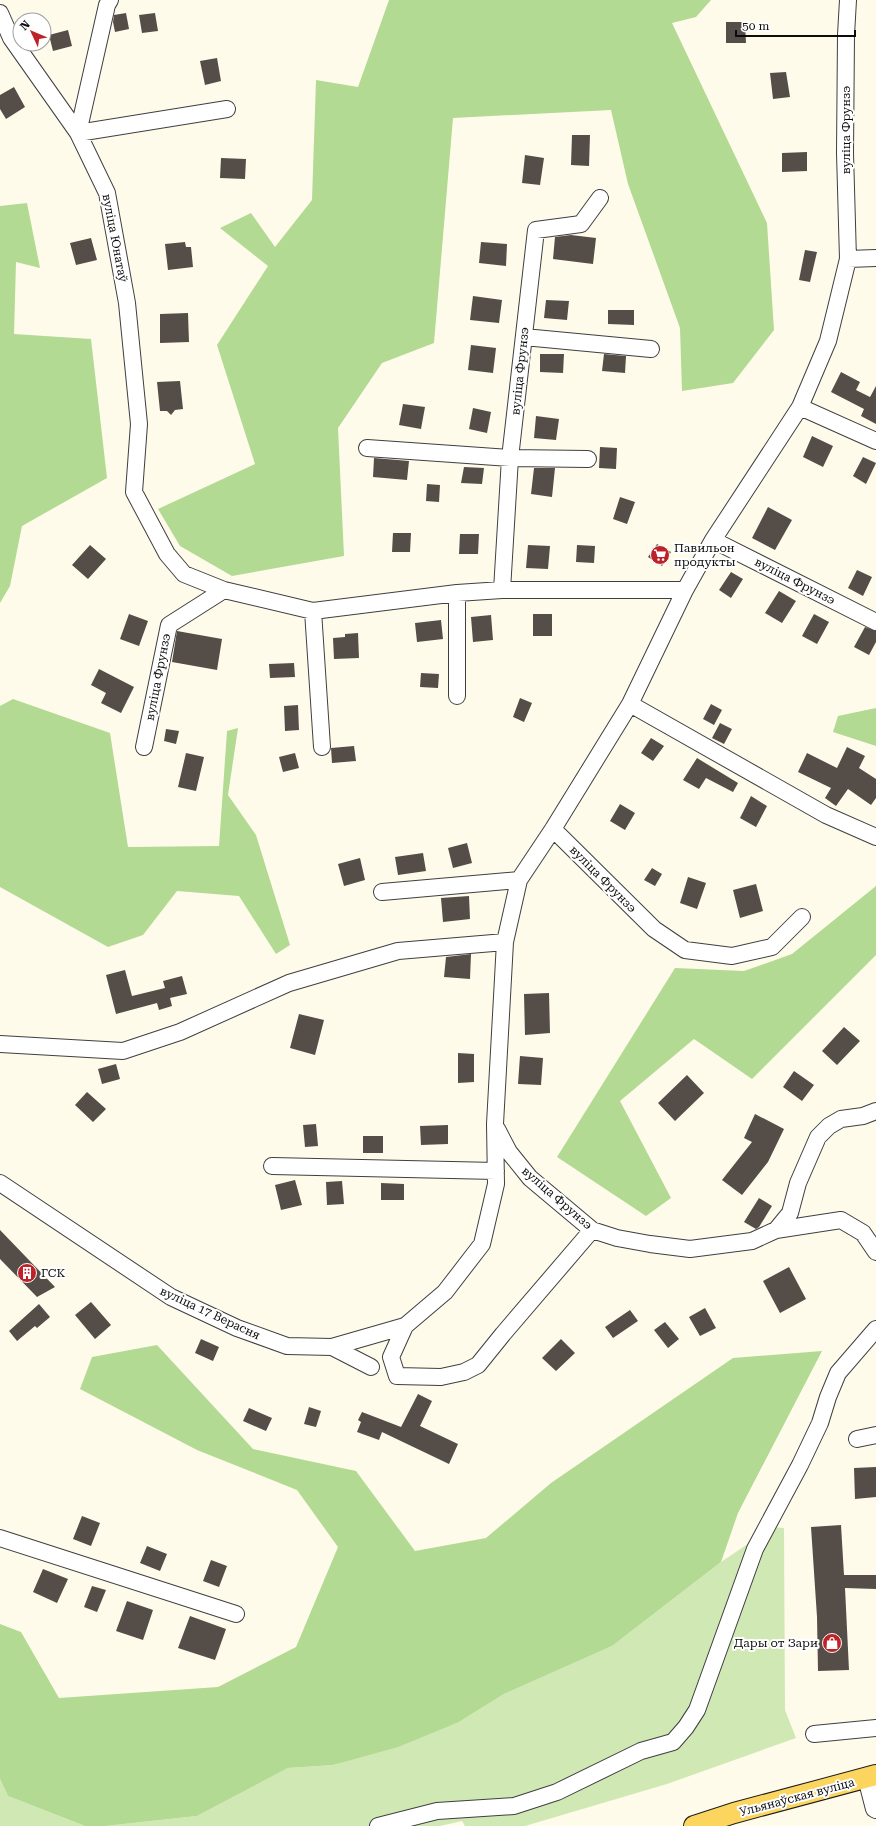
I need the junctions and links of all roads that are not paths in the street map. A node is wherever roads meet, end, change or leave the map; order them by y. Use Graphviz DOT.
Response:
graph roads {
  1 [pos="110,0"];
  2 [pos="848,0"];
  3 [pos="0,13"];
  4 [pos="227,109"];
  5 [pos="78,133"];
  6 [pos="600,198"];
  7 [pos="876,258"];
  8 [pos="848,259"];
  9 [pos="524,337"];
  10 [pos="651,348"];
  11 [pos="800,407"];
  12 [pos="876,441"];
  13 [pos="367,448"];
  14 [pos="510,458"];
  15 [pos="588,459"];
  16 [pos="713,540"];
  17 [pos="224,590"];
  18 [pos="502,590"];
  19 [pos="685,590"];
  20 [pos="457,593"];
  21 [pos="313,611"];
  22 [pos="876,622"];
  23 [pos="457,696"];
  24 [pos="630,704"];
  25 [pos="144,747"];
  26 [pos="322,747"];
  27 [pos="553,829"];
  28 [pos="876,837"];
  29 [pos="519,880"];
  30 [pos="382,892"];
  31 [pos="802,917"];
  32 [pos="505,942"];
  33 [pos="0,1044"];
  34 [pos="876,1111"];
  35 [pos="495,1124"];
  36 [pos="272,1166"];
  37 [pos="496,1171"];
  38 [pos="0,1183"];
  39 [pos="592,1230"];
  40 [pos="776,1230"];
  41 [pos="876,1252"];
  42 [pos="405,1326"];
  43 [pos="876,1329"];
  44 [pos="332,1347"];
  45 [pos="371,1367"];
  46 [pos="876,1435"];
  47 [pos="857,1439"];
  48 [pos="0,1538"];
  49 [pos="236,1614"];
  50 [pos="876,1728"];
  51 [pos="814,1734"];
  52 [pos="871,1776"];
  53 [pos="876,1810"];
  54 [pos="735,1820"];
  55 [pos="378,1826"];
  56 [pos="694,1826"];
  1 -- 5 [label="street"];
  2 -- 8 [label="street, вуліца Фрунзэ"];
  3 -- 5 [label="street, вуліца Юнатаў"];
  4 -- 5 [label="street"];
  5 -- 17 [label="street, вуліца Юнатаў"];
  6 -- 9 [label="street, вуліца Фрунзэ"];
  7 -- 8 [label="street"];
  8 -- 11 [label="street, вуліца Фрунзэ"];
  9 -- 10 [label="street"];
  9 -- 14 [label="street, вуліца Фрунзэ"];
  11 -- 12 [label="street"];
  11 -- 16 [label="street, вуліца Фрунзэ"];
  13 -- 14 [label="street"];
  14 -- 15 [label="street"];
  14 -- 18 [label="street, вуліца Фрунзэ"];
  16 -- 19 [label="street, вуліца Фрунзэ"];
  16 -- 22 [label="street, вуліца Фрунзэ"];
  17 -- 21 [label="street"];
  17 -- 25 [label="street, вуліца Фрунзэ"];
  18 -- 19 [label="street"];
  18 -- 20 [label="street"];
  19 -- 24 [label="street, вуліца Фрунзэ"];
  20 -- 21 [label="street"];
  20 -- 23 [label="street"];
  21 -- 26 [label="street"];
  24 -- 27 [label="street, вуліца Фрунзэ"];
  24 -- 28 [label="street"];
  27 -- 29 [label="street, вуліца Фрунзэ"];
  27 -- 31 [label="street, вуліца Фрунзэ"];
  29 -- 30 [label="street"];
  29 -- 32 [label="street, вуліца Фрунзэ"];
  32 -- 33 [label="street"];
  32 -- 35 [label="street, вуліца Фрунзэ"];
  34 -- 40 [label="street, вуліца Фрунзэ"];
  35 -- 37 [label="street, вуліца 17 Верасня"];
  35 -- 39 [label="street, вуліца Фрунзэ"];
  36 -- 37 [label="street"];
  37 -- 42 [label="street, вуліца 17 Верасня"];
  38 -- 44 [label="street, вуліца 17 Верасня"];
  39 -- 40 [label="street, вуліца Фрунзэ"];
  39 -- 42 [label="street"];
  40 -- 41 [label="street"];
  42 -- 44 [label="street, вуліца 17 Верасня"];
  43 -- 55 [label="street"];
  44 -- 45 [label="street"];
  46 -- 47 [label="street"];
  48 -- 49 [label="street"];
  50 -- 51 [label="street"];
  52 -- 53 [label="street"];
  52 -- 54 [label="main road, Ульянаўская вуліца"];
  54 -- 56 [label="main road, Ульянаўская вуліца"];
}
